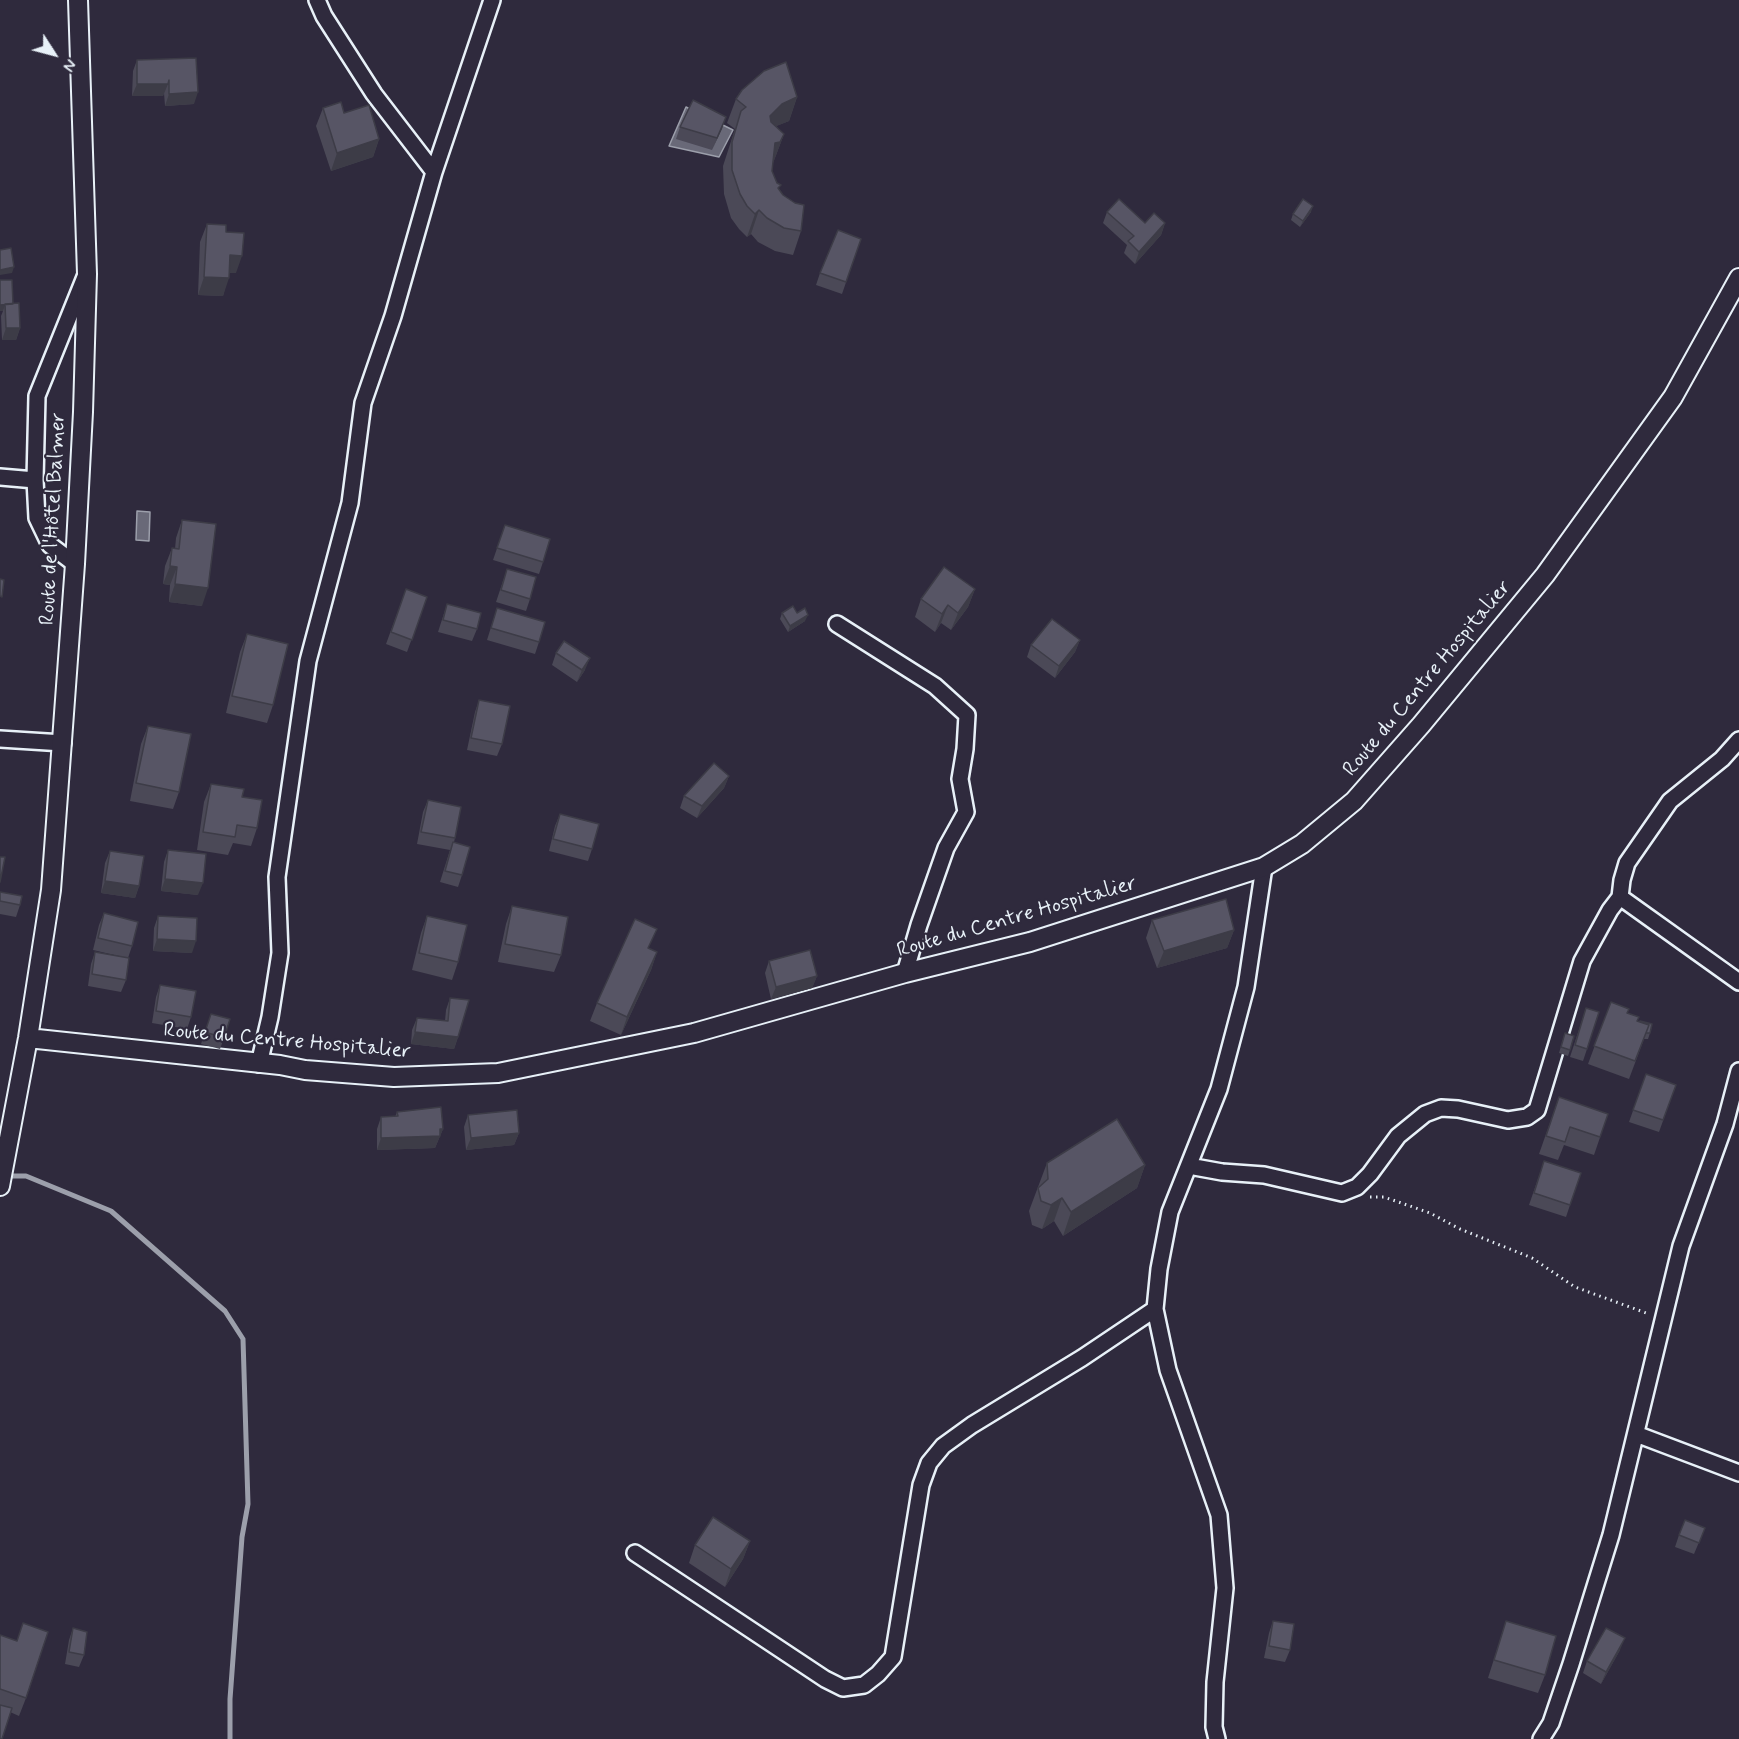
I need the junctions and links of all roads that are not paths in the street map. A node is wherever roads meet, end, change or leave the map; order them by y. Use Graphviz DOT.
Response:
graph roads {
  1 [pos="78,0"];
  2 [pos="317,0"];
  3 [pos="492,0"];
  4 [pos="434,172"];
  5 [pos="87,274"];
  6 [pos="1739,278"];
  7 [pos="0,477"];
  8 [pos="35,480"];
  9 [pos="75,564"];
  10 [pos="837,624"];
  11 [pos="0,738"];
  12 [pos="1739,740"];
  13 [pos="63,743"];
  14 [pos="1264,867"];
  15 [pos="1620,897"];
  16 [pos="905,973"];
  17 [pos="1739,982"];
  18 [pos="28,1038"];
  19 [pos="259,1064"];
  20 [pos="1739,1071"];
  21 [pos="1189,1166"];
  22 [pos="0,1186"];
  23 [pos="1155,1309"];
  24 [pos="1636,1434"];
  25 [pos="1739,1473"];
  26 [pos="635,1553"];
  27 [pos="1217,1739"];
  28 [pos="1541,1739"];
  1 -- 5 [label="street, Route de l'Hôtel Balmer"];
  2 -- 4 [label="street"];
  3 -- 4 [label="street"];
  4 -- 19 [label="street"];
  5 -- 8 [label="street"];
  5 -- 9 [label="street, Route de l'Hôtel Balmer"];
  6 -- 14 [label="street, Route du Centre Hospitalier"];
  7 -- 8 [label="street"];
  8 -- 9 [label="street"];
  9 -- 13 [label="street, Route de l'Hôtel Balmer"];
  10 -- 16 [label="street"];
  11 -- 13 [label="street"];
  12 -- 15 [label="street"];
  13 -- 18 [label="street, Route de l'Hôtel Balmer"];
  14 -- 16 [label="street, Route du Centre Hospitalier"];
  14 -- 21 [label="street"];
  15 -- 17 [label="street"];
  15 -- 21 [label="street"];
  16 -- 19 [label="street, Route du Centre Hospitalier"];
  18 -- 19 [label="street, Route du Centre Hospitalier"];
  18 -- 22 [label="street, Route de l'Hôtel Balmer"];
  20 -- 24 [label="street"];
  21 -- 23 [label="street"];
  23 -- 26 [label="street"];
  23 -- 27 [label="street"];
  24 -- 25 [label="street"];
  24 -- 28 [label="street"];
}
